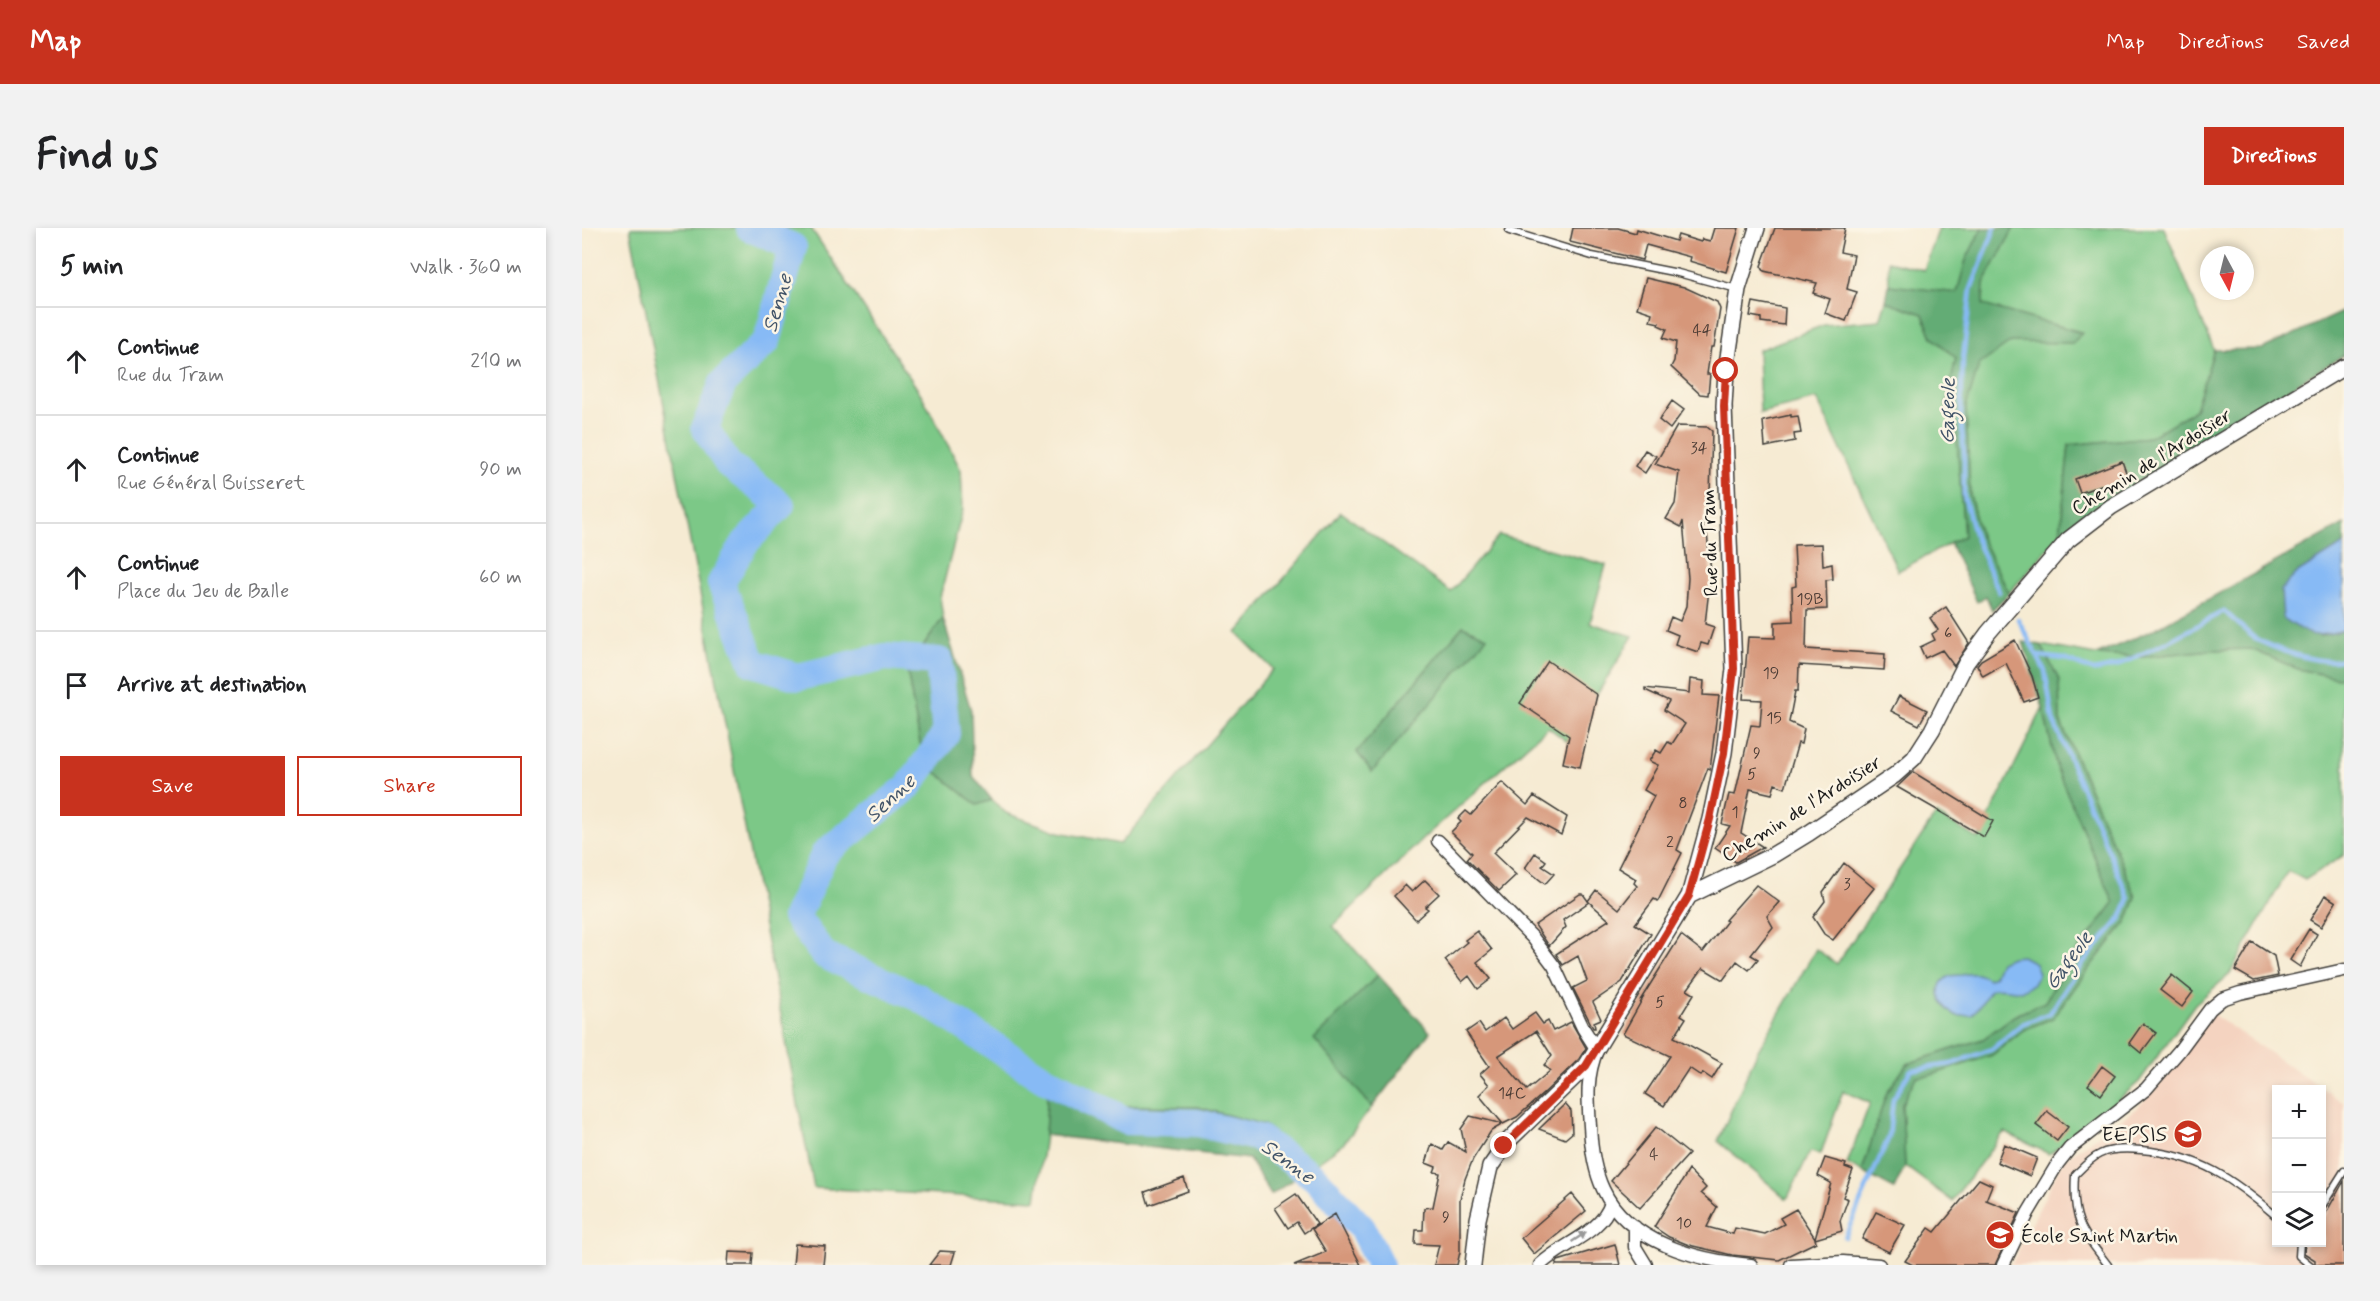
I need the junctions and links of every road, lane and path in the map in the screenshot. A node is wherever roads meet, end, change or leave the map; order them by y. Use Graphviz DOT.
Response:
graph roads {
  1 [pos="1757,228"];
  2 [pos="1509,231"];
  3 [pos="1738,289"];
  4 [pos="2344,367"];
  5 [pos="1438,841"];
  6 [pos="1689,896"];
  7 [pos="2344,970"];
  8 [pos="1597,1050"];
  9 [pos="2344,1171"];
  10 [pos="2326,1200"];
  11 [pos="1611,1203"];
  12 [pos="2272,1212"];
  13 [pos="1635,1227"];
  14 [pos="2300,1247"];
  15 [pos="1473,1265"];
  16 [pos="1539,1265"];
  17 [pos="1646,1265"];
  18 [pos="1751,1265"];
  19 [pos="1791,1265"];
  20 [pos="1879,1265"];
  21 [pos="2003,1265"];
  22 [pos="2108,1265"];
  23 [pos="2310,1265"];
  1 -- 3 [label="street, Rue du Tram"];
  2 -- 3 [label="lane"];
  3 -- 6 [label="street, Rue du Tram"];
  4 -- 6 [label="street, Chemin de l'Ardoisier"];
  5 -- 8 [label="street"];
  6 -- 8 [label="street, Rue du Tram"];
  7 -- 21 [label="street"];
  8 -- 11 [label="street"];
  8 -- 15 [label="street, Rue du Tram"];
  9 -- 10 [label="lane"];
  11 -- 13 [label="street"];
  16 -- 11 [label="street, one-way"];
  12 -- 22 [label="lane"];
  13 -- 17 [label="street"];
  13 -- 18 [label="street"];
  14 -- 23 [label="lane"];
  19 -- 20 [label="street"];
}
